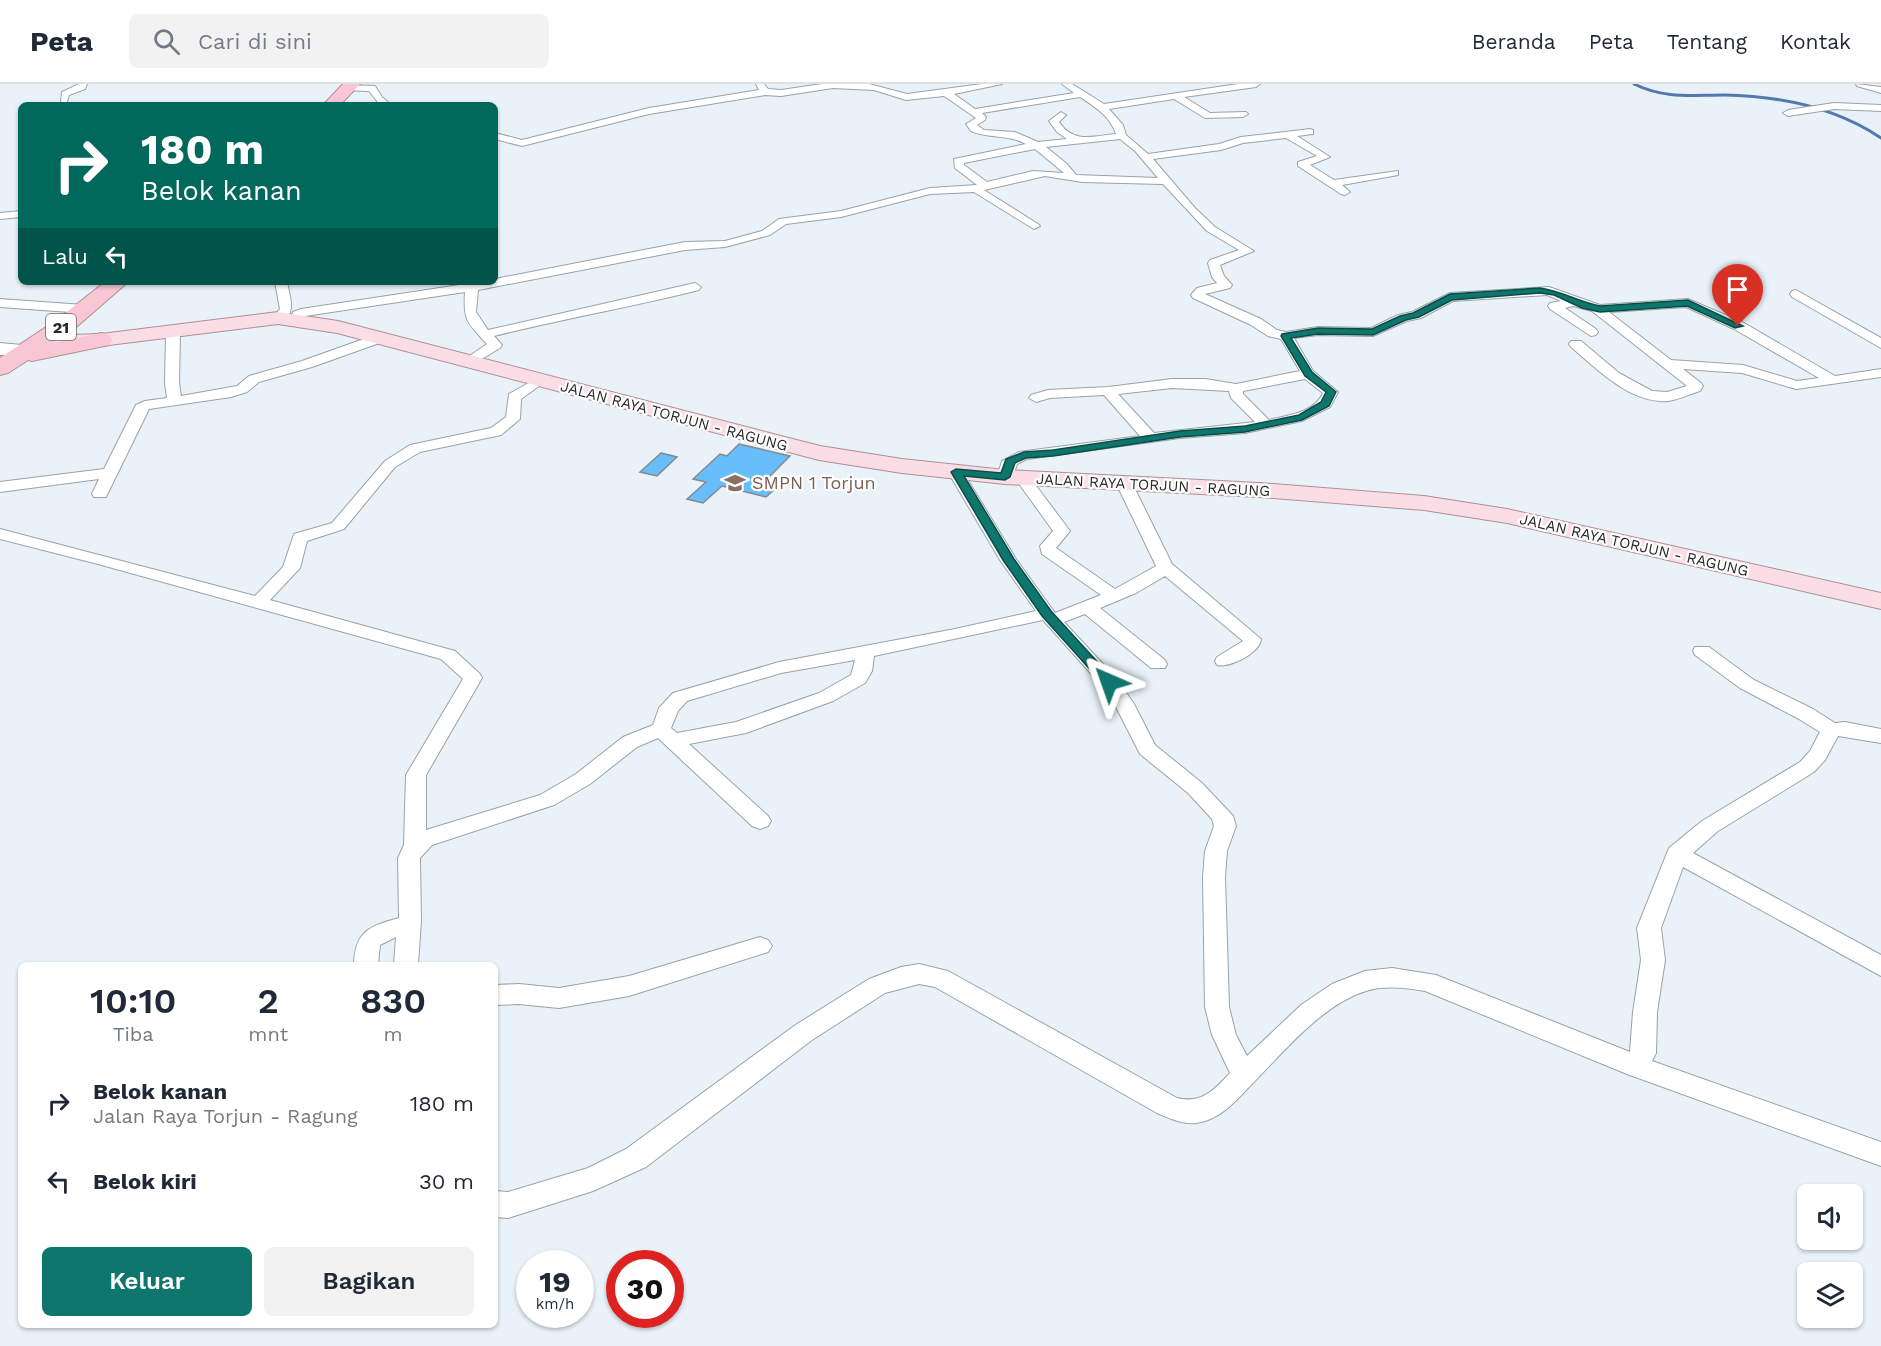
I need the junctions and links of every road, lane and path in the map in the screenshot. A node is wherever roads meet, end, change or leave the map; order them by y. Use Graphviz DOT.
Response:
graph roads {
  1 [pos="83,84"];
  2 [pos="998,84"];
  3 [pos="1066,84"];
  4 [pos="1256,84"];
  5 [pos="1860,84"];
  6 [pos="350,86"];
  7 [pos="762,88"];
  8 [pos="1881,90"];
  9 [pos="946,93"];
  10 [pos="1083,93"];
  11 [pos="1174,96"];
  12 [pos="64,100"];
  13 [pos="334,102"];
  14 [pos="382,102"];
  15 [pos="1102,106"];
  16 [pos="1881,108"];
  17 [pos="972,112"];
  18 [pos="1788,113"];
  19 [pos="1243,114"];
  20 [pos="1061,115"];
  21 [pos="1310,132"];
  22 [pos="1288,135"];
  23 [pos="1122,136"];
  24 [pos="498,137"];
  25 [pos="1075,140"];
  26 [pos="1036,146"];
  27 [pos="1146,157"];
  28 [pos="1394,173"];
  29 [pos="1073,178"];
  30 [pos="1164,181"];
  31 [pos="1332,184"];
  32 [pos="980,188"];
  33 [pos="1345,192"];
  34 [pos="18,214"];
  35 [pos="0,216"];
  36 [pos="1034,225"];
  37 [pos="498,280"];
  38 [pos="114,285"];
  39 [pos="282,285"];
  40 [pos="472,285"];
  41 [pos="694,287"];
  42 [pos="1796,294"];
  43 [pos="1576,302"];
  44 [pos="0,303"];
  45 [pos="84,309"];
  46 [pos="1597,309"];
  47 [pos="288,319"];
  48 [pos="66,324"];
  49 [pos="1591,332"];
  50 [pos="173,333"];
  51 [pos="486,334"];
  52 [pos="1286,336"];
  53 [pos="380,338"];
  54 [pos="97,340"];
  55 [pos="1576,344"];
  56 [pos="1881,344"];
  57 [pos="16,353"];
  58 [pos="470,362"];
  59 [pos="1671,364"];
  60 [pos="1881,373"];
  61 [pos="1308,374"];
  62 [pos="1833,380"];
  63 [pos="539,381"];
  64 [pos="1236,388"];
  65 [pos="1108,392"];
  66 [pos="1036,398"];
  67 [pos="176,399"];
  68 [pos="1265,424"];
  69 [pos="1150,438"];
  70 [pos="956,472"];
  71 [pos="110,473"];
  72 [pos="1014,477"];
  73 [pos="1124,483"];
  74 [pos="0,487"];
  75 [pos="100,494"];
  76 [pos="0,534"];
  77 [pos="1165,567"];
  78 [pos="1113,596"];
  79 [pos="1881,601"];
  80 [pos="258,603"];
  81 [pos="1087,606"];
  82 [pos="1049,617"];
  83 [pos="1702,651"];
  84 [pos="865,652"];
  85 [pos="1224,661"];
  86 [pos="1158,664"];
  87 [pos="1831,730"];
  88 [pos="667,735"];
  89 [pos="1881,736"];
  90 [pos="760,821"];
  91 [pos="415,846"];
  92 [pos="1677,854"];
  93 [pos="408,924"];
  94 [pos="760,946"];
  95 [pos="1881,948"];
  96 [pos="1853,949"];
  97 [pos="366,962"];
  98 [pos="406,962"];
  99 [pos="1881,967"];
  100 [pos="498,996"];
  101 [pos="1639,1060"];
  102 [pos="1244,1077"];
  103 [pos="1881,1154"];
  104 [pos="498,1204"];
  1 -- 12 [label="street"];
  2 -- 9 [label="street"];
  3 -- 10 [label="street"];
  4 -- 11 [label="street"];
  5 -- 8 [label="street"];
  6 -- 13 [label="highway"];
  6 -- 14 [label="street"];
  7 -- 9 [label="street"];
  7 -- 24 [label="street"];
  9 -- 17 [label="street"];
  10 -- 15 [label="street"];
  10 -- 17 [label="street"];
  11 -- 15 [label="street"];
  11 -- 19 [label="street"];
  15 -- 23 [label="street"];
  16 -- 18 [label="street"];
  17 -- 26 [label="street"];
  20 -- 25 [label="street"];
  21 -- 22 [label="street"];
  22 -- 27 [label="street"];
  22 -- 31 [label="street"];
  23 -- 25 [label="street"];
  23 -- 27 [label="street"];
  25 -- 26 [label="street"];
  26 -- 29 [label="street"];
  26 -- 32 [label="street"];
  27 -- 30 [label="street"];
  28 -- 31 [label="street"];
  29 -- 30 [label="street"];
  29 -- 32 [label="street"];
  30 -- 52 [label="street"];
  31 -- 33 [label="street"];
  32 -- 36 [label="street"];
  32 -- 37 [label="street"];
  34 -- 35 [label="street"];
  38 -- 45 [label="highway, 21"];
  39 -- 47 [label="street"];
  40 -- 47 [label="street"];
  40 -- 51 [label="street"];
  41 -- 51 [label="street"];
  42 -- 56 [label="street"];
  43 -- 46 [label="street"];
  43 -- 49 [label="street"];
  43 -- 52 [label="street"];
  44 -- 45 [label="street"];
  45 -- 48 [label="highway, 21"];
  46 -- 59 [label="street"];
  46 -- 62 [label="street"];
  47 -- 50 [label="main road, JALAN RAYA TORJUN - RAGUNG"];
  47 -- 53 [label="main road, JALAN RAYA TORJUN - RAGUNG"];
  48 -- 54 [label="highway"];
  48 -- 57 [label="highway, 21"];
  50 -- 54 [label="main road, JALAN RAYA TORJUN - RAGUNG"];
  50 -- 67 [label="street"];
  51 -- 58 [label="street"];
  52 -- 61 [label="street"];
  53 -- 58 [label="main road, JALAN RAYA TORJUN - RAGUNG"];
  53 -- 67 [label="street"];
  54 -- 57 [label="main road, JALAN RAYA TORJUN - RAGUNG"];
  55 -- 59 [label="street"];
  58 -- 63 [label="main road, JALAN RAYA TORJUN - RAGUNG"];
  59 -- 62 [label="street"];
  60 -- 62 [label="street"];
  61 -- 64 [label="street"];
  61 -- 68 [label="street"];
  63 -- 70 [label="main road, JALAN RAYA TORJUN - RAGUNG"];
  63 -- 80 [label="street"];
  64 -- 65 [label="street"];
  64 -- 68 [label="street"];
  65 -- 66 [label="street"];
  65 -- 69 [label="street"];
  67 -- 71 [label="street"];
  68 -- 69 [label="street"];
  69 -- 72 [label="street"];
  70 -- 72 [label="main road, JALAN RAYA TORJUN - RAGUNG"];
  70 -- 82 [label="street"];
  71 -- 74 [label="street"];
  71 -- 75 [label="street"];
  72 -- 73 [label="main road, JALAN RAYA TORJUN - RAGUNG"];
  72 -- 78 [label="street"];
  73 -- 77 [label="street"];
  73 -- 79 [label="main road, JALAN RAYA TORJUN - RAGUNG"];
  76 -- 80 [label="street"];
  77 -- 78 [label="street"];
  77 -- 85 [label="street"];
  78 -- 81 [label="street"];
  80 -- 91 [label="street"];
  81 -- 82 [label="street"];
  81 -- 86 [label="street"];
  82 -- 84 [label="street"];
  82 -- 102 [label="street"];
  83 -- 87 [label="street"];
  84 -- 88 [label="street"];
  84 -- 88 [label="street"];
  87 -- 89 [label="street"];
  87 -- 92 [label="street"];
  88 -- 90 [label="street"];
  88 -- 91 [label="street"];
  91 -- 93 [label="street"];
  92 -- 96 [label="street"];
  92 -- 101 [label="street"];
  93 -- 97 [label="street"];
  93 -- 98 [label="street"];
  94 -- 100 [label="street"];
  95 -- 96 [label="street"];
  96 -- 99 [label="street"];
  101 -- 102 [label="street"];
  101 -- 103 [label="street"];
  102 -- 104 [label="street"];
}
